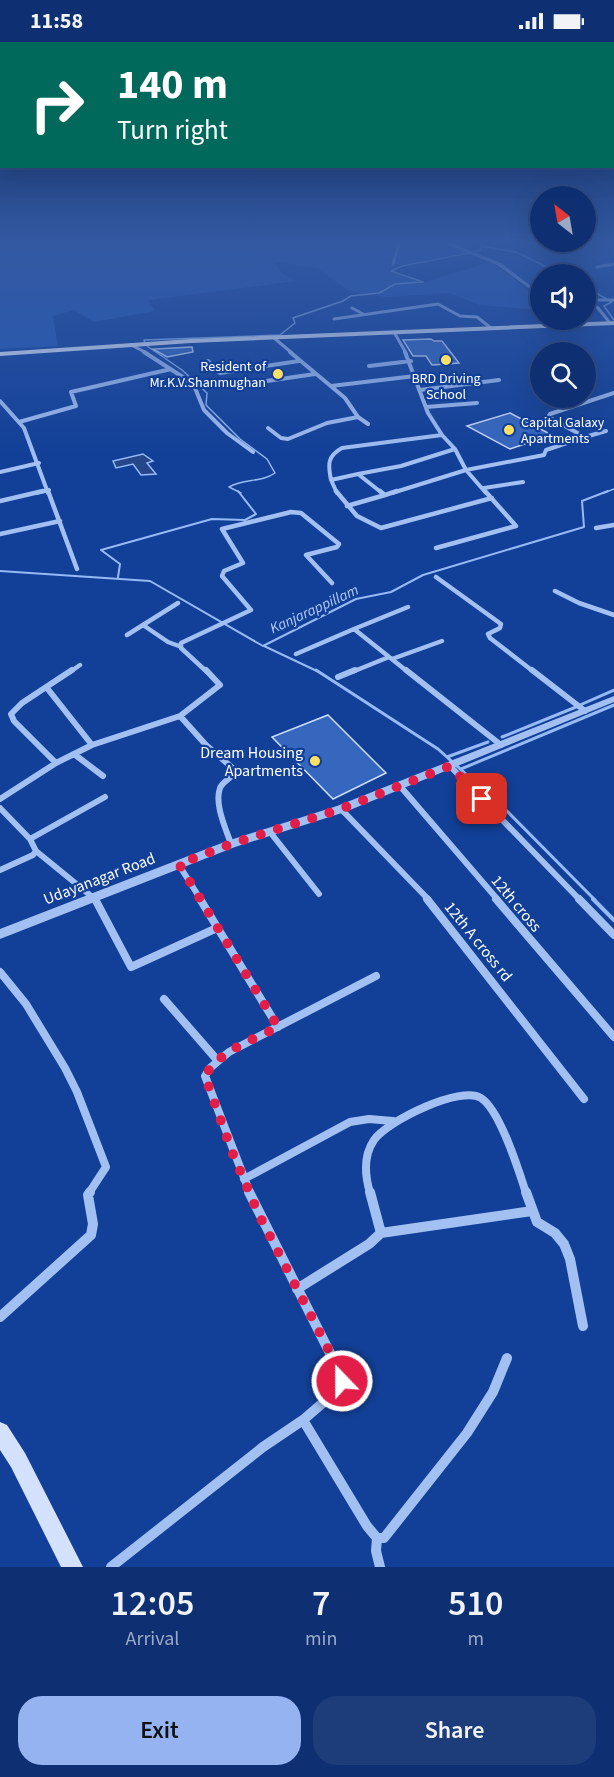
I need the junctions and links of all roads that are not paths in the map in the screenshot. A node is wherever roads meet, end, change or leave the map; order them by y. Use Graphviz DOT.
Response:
graph roads {
  1 [pos="363,314"];
  2 [pos="457,314"];
  3 [pos="334,319"];
  4 [pos="596,323"];
  5 [pos="612,323"];
  6 [pos="530,325"];
  7 [pos="491,328"];
  8 [pos="394,332"];
  9 [pos="274,338"];
  10 [pos="131,345"];
  11 [pos="0,353"];
  12 [pos="208,361"];
  13 [pos="299,361"];
  14 [pos="411,362"];
  15 [pos="369,366"];
  16 [pos="171,369"];
  17 [pos="220,373"];
  18 [pos="315,374"];
  19 [pos="415,376"];
  20 [pos="224,379"];
  21 [pos="499,380"];
  22 [pos="253,383"];
  23 [pos="331,386"];
  24 [pos="420,390"];
  25 [pos="614,393"];
  26 [pos="0,401"];
  27 [pos="477,403"];
  28 [pos="426,407"];
  29 [pos="358,417"];
  30 [pos="19,422"];
  31 [pos="368,424"];
  32 [pos="268,428"];
  33 [pos="606,431"];
  34 [pos="442,435"];
  35 [pos="585,437"];
  36 [pos="454,449"];
  37 [pos="253,452"];
  38 [pos="39,463"];
  39 [pos="466,470"];
  40 [pos="0,472"];
  41 [pos="358,474"];
  42 [pos="331,480"];
  43 [pos="523,482"];
  44 [pos="484,488"];
  45 [pos="49,490"];
  46 [pos="385,495"];
  47 [pos="492,498"];
  48 [pos="0,501"];
  49 [pos="347,506"];
  50 [pos="60,521"];
  51 [pos="614,525"];
  52 [pos="596,528"];
  53 [pos="0,534"];
  54 [pos="436,548"];
  55 [pos="77,570"];
  56 [pos="436,577"];
  57 [pos="332,583"];
  58 [pos="555,591"];
  59 [pos="178,603"];
  60 [pos="408,607"];
  61 [pos="614,615"];
  62 [pos="143,625"];
  63 [pos="354,629"];
  64 [pos="127,634"];
  65 [pos="442,641"];
  66 [pos="179,646"];
  67 [pos="296,654"];
  68 [pos="390,658"];
  69 [pos="80,665"];
  70 [pos="338,677"];
  71 [pos="47,688"];
  72 [pos="614,699"];
  73 [pos="585,711"];
  74 [pos="180,716"];
  75 [pos="92,745"];
  76 [pos="501,745"];
  77 [pos="74,754"];
  78 [pos="56,763"];
  79 [pos="453,765"];
  80 [pos="103,776"];
  81 [pos="400,786"];
  82 [pos="105,797"];
  83 [pos="0,799"];
  84 [pos="0,808"];
  85 [pos="341,809"];
  86 [pos="270,832"];
  87 [pos="30,839"];
  88 [pos="231,844"];
  89 [pos="36,851"];
  90 [pos="179,864"];
  91 [pos="0,870"];
  92 [pos="319,894"];
  93 [pos="94,897"];
  94 [pos="217,928"];
  95 [pos="0,934"];
  96 [pos="614,935"];
  97 [pos="0,972"];
  98 [pos="376,976"];
  99 [pos="164,999"];
  100 [pos="278,1027"];
  101 [pos="614,1037"];
  102 [pos="218,1060"];
  103 [pos="584,1099"];
  104 [pos="393,1120"];
  105 [pos="244,1179"];
  106 [pos="532,1211"];
  107 [pos="381,1233"];
  108 [pos="297,1289"];
  109 [pos="0,1317"];
  110 [pos="583,1326"];
  111 [pos="507,1358"];
  112 [pos="303,1420"];
  113 [pos="0,1432"];
  114 [pos="377,1538"];
  115 [pos="72,1567"];
  116 [pos="111,1567"];
  117 [pos="380,1567"];
  1 -- 3 [label="street"];
  2 -- 7 [label="street"];
  4 -- 5 [label="main road"];
  6 -- 7 [label="main road"];
  7 -- 8 [label="main road"];
  8 -- 9 [label="main road"];
  8 -- 14 [label="street"];
  9 -- 10 [label="main road"];
  9 -- 13 [label="street"];
  10 -- 11 [label="main road"];
  10 -- 16 [label="street"];
  12 -- 17 [label="street"];
  13 -- 17 [label="street"];
  13 -- 18 [label="street"];
  14 -- 15 [label="street"];
  14 -- 19 [label="street"];
  16 -- 30 [label="street"];
  16 -- 37 [label="street"];
  17 -- 20 [label="street"];
  18 -- 22 [label="street"];
  18 -- 23 [label="street"];
  19 -- 23 [label="street"];
  19 -- 24 [label="street"];
  21 -- 24 [label="street"];
  23 -- 29 [label="street"];
  24 -- 28 [label="street"];
  25 -- 35 [label="street"];
  26 -- 30 [label="street"];
  27 -- 28 [label="street"];
  28 -- 34 [label="street"];
  29 -- 31 [label="street"];
  29 -- 32 [label="street"];
  30 -- 38 [label="street"];
  33 -- 35 [label="street"];
  34 -- 36 [label="street"];
  34 -- 42 [label="street"];
  35 -- 39 [label="street"];
  36 -- 39 [label="street"];
  36 -- 41 [label="street"];
  38 -- 40 [label="street"];
  38 -- 45 [label="street"];
  39 -- 44 [label="street"];
  39 -- 46 [label="street"];
  41 -- 42 [label="street"];
  41 -- 46 [label="street"];
  42 -- 49 [label="street"];
  43 -- 44 [label="street"];
  44 -- 47 [label="street"];
  45 -- 48 [label="street"];
  45 -- 50 [label="street"];
  46 -- 49 [label="street"];
  47 -- 49 [label="street"];
  47 -- 54 [label="street"];
  50 -- 53 [label="street"];
  50 -- 55 [label="street"];
  51 -- 52 [label="street"];
  56 -- 73 [label="street"];
  57 -- 66 [label="street"];
  58 -- 61 [label="street"];
  59 -- 62 [label="street"];
  60 -- 63 [label="street"];
  62 -- 64 [label="street"];
  62 -- 66 [label="street"];
  63 -- 67 [label="street"];
  63 -- 68 [label="street"];
  65 -- 68 [label="street"];
  66 -- 74 [label="street"];
  68 -- 70 [label="street"];
  68 -- 76 [label="street"];
  69 -- 71 [label="street"];
  71 -- 75 [label="street"];
  71 -- 78 [label="street"];
  72 -- 73 [label="street, Udayanagar Road"];
  73 -- 76 [label="street, Udayanagar Road"];
  74 -- 75 [label="street"];
  74 -- 88 [label="street"];
  75 -- 77 [label="street"];
  76 -- 79 [label="street, Udayanagar Road"];
  77 -- 78 [label="street"];
  77 -- 80 [label="street"];
  78 -- 83 [label="street"];
  79 -- 81 [label="street, Udayanagar Road"];
  79 -- 96 [label="street"];
  81 -- 85 [label="street, Udayanagar Road"];
  81 -- 101 [label="street, 12th cross"];
  82 -- 87 [label="street"];
  84 -- 87 [label="street"];
  85 -- 86 [label="street, Udayanagar Road"];
  85 -- 103 [label="street, 12th A cross rd"];
  86 -- 88 [label="street, Udayanagar Road"];
  86 -- 92 [label="street"];
  87 -- 89 [label="street"];
  88 -- 90 [label="street, Udayanagar Road"];
  89 -- 91 [label="street"];
  89 -- 93 [label="street"];
  90 -- 93 [label="street, Udayanagar Road"];
  90 -- 94 [label="street"];
  93 -- 94 [label="street"];
  93 -- 95 [label="street, Udayanagar Road"];
  94 -- 100 [label="street"];
  97 -- 109 [label="street"];
  98 -- 100 [label="street"];
  99 -- 102 [label="street"];
  100 -- 102 [label="street"];
  102 -- 105 [label="street"];
  104 -- 105 [label="street"];
  104 -- 106 [label="street"];
  104 -- 107 [label="street"];
  105 -- 108 [label="street"];
  106 -- 107 [label="street"];
  106 -- 110 [label="street"];
  107 -- 108 [label="street"];
  108 -- 112 [label="street"];
  111 -- 114 [label="street"];
  112 -- 114 [label="street"];
  112 -- 116 [label="street"];
  113 -- 115 [label="main road"];
  114 -- 117 [label="street"];
}
